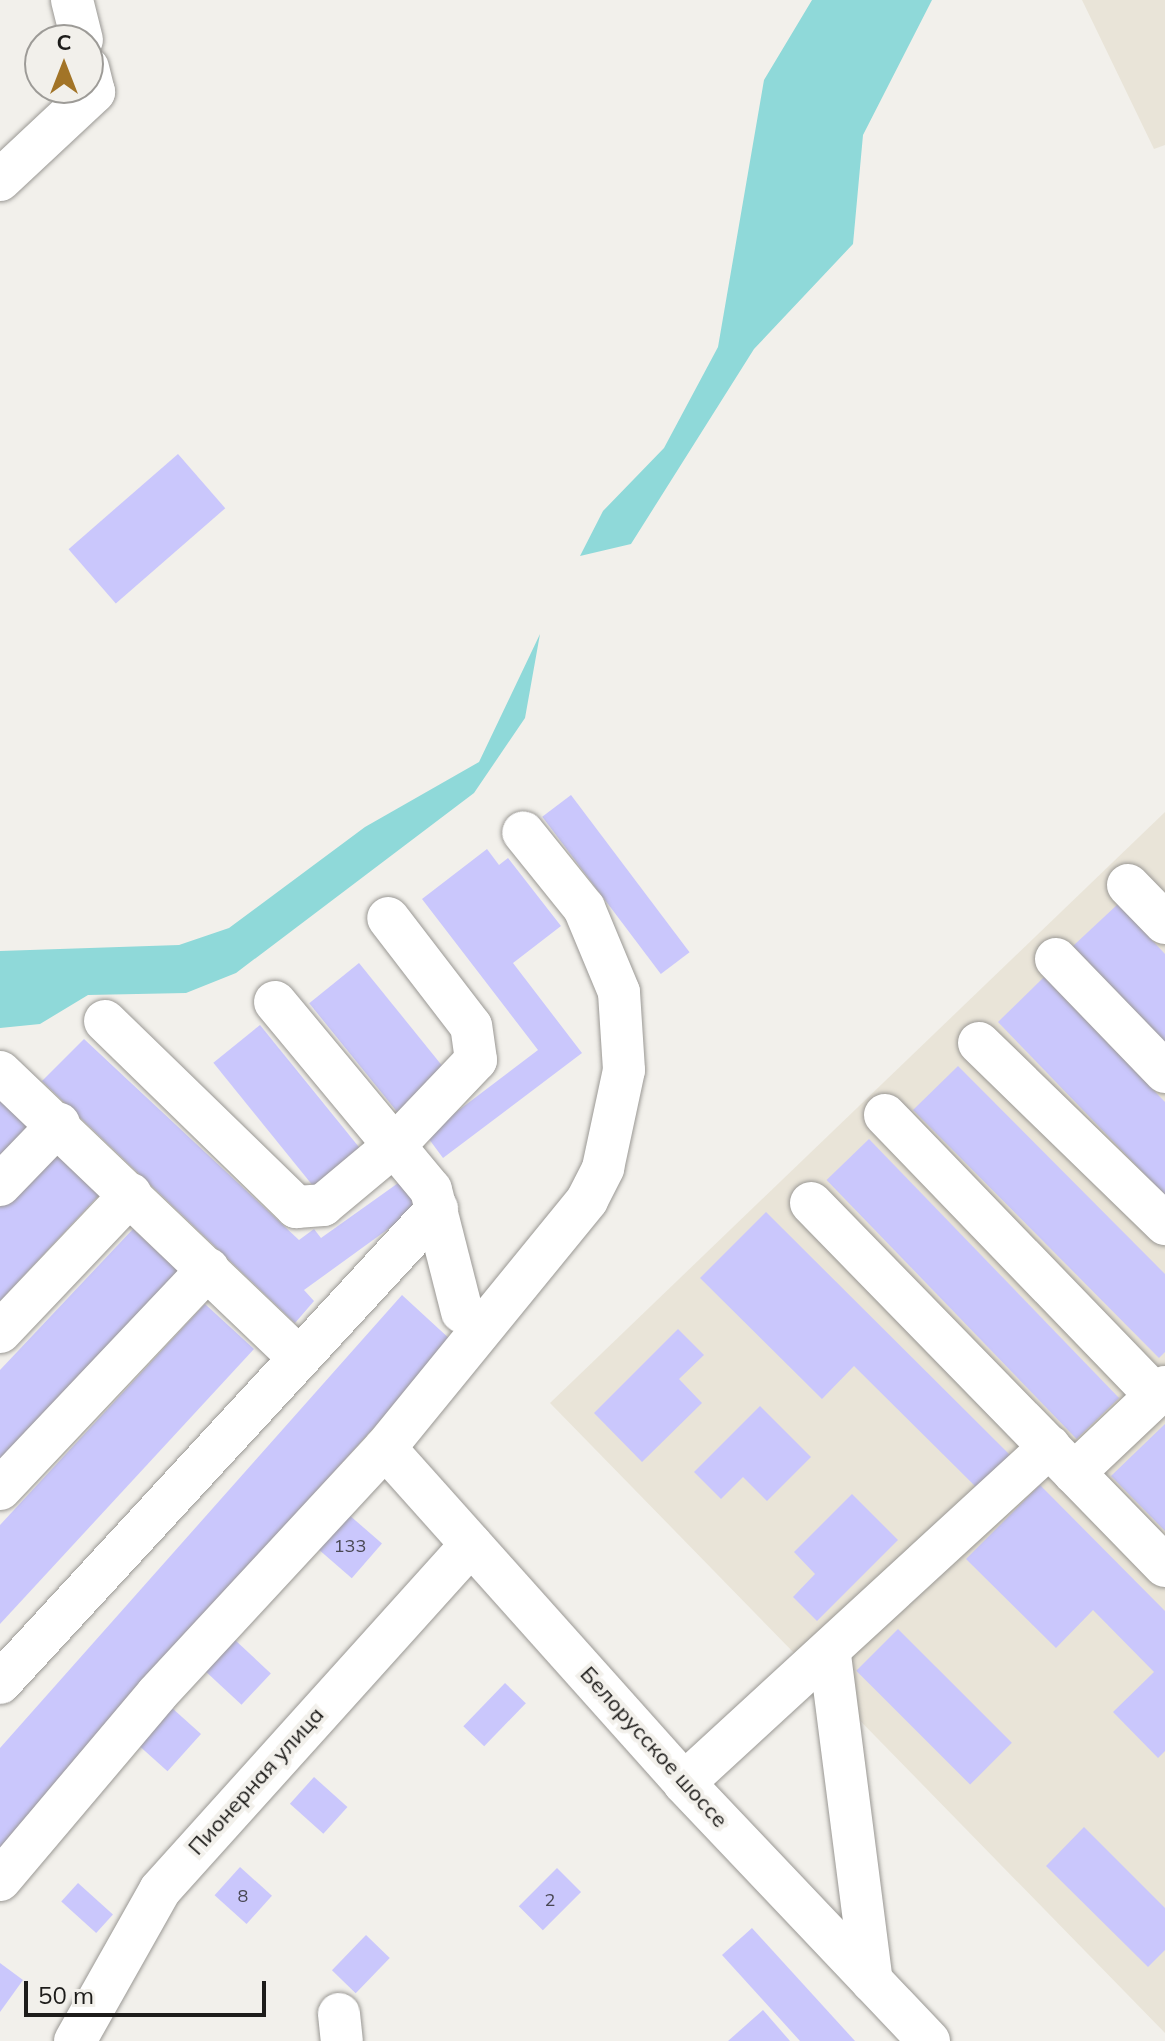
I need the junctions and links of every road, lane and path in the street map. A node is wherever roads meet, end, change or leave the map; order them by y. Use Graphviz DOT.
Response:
graph roads {
  1 [pos="72,0"];
  2 [pos="78,24"];
  3 [pos="81,104"];
  4 [pos="0,180"];
  5 [pos="523,832"];
  6 [pos="1128,885"];
  7 [pos="388,918"];
  8 [pos="1165,923"];
  9 [pos="1056,959"];
  10 [pos="275,1002"];
  11 [pos="105,1021"];
  12 [pos="979,1043"];
  13 [pos="0,1072"];
  14 [pos="1165,1072"];
  15 [pos="885,1115"];
  16 [pos="59,1124"];
  17 [pos="396,1144"];
  18 [pos="0,1185"];
  19 [pos="131,1194"];
  20 [pos="811,1203"];
  21 [pos="437,1209"];
  22 [pos="1165,1224"];
  23 [pos="398,1251"];
  24 [pos="208,1269"];
  25 [pos="472,1321"];
  26 [pos="0,1332"];
  27 [pos="299,1358"];
  28 [pos="1160,1391"];
  29 [pos="385,1448"];
  30 [pos="1062,1460"];
  31 [pos="0,1489"];
  32 [pos="471,1544"];
  33 [pos="1165,1566"];
  34 [pos="830,1655"];
  35 [pos="3,1669"];
  36 [pos="684,1783"];
  37 [pos="0,1880"];
  38 [pos="872,1981"];
  39 [pos="75,2041"];
  40 [pos="929,2041"];
  1 -- 2 [label="street"];
  3 -- 4 [label="street"];
  5 -- 25 [label="street"];
  6 -- 8 [label="street"];
  7 -- 17 [label="street"];
  9 -- 14 [label="street"];
  10 -- 17 [label="street"];
  11 -- 17 [label="street"];
  12 -- 22 [label="street"];
  13 -- 16 [label="street"];
  15 -- 28 [label="street"];
  16 -- 18 [label="street"];
  16 -- 19 [label="street"];
  17 -- 21 [label="street"];
  19 -- 24 [label="street"];
  19 -- 26 [label="street"];
  20 -- 30 [label="street"];
  21 -- 23 [label="street"];
  21 -- 25 [label="street"];
  23 -- 25 [label="street"];
  23 -- 27 [label="street"];
  24 -- 27 [label="street"];
  24 -- 31 [label="street"];
  25 -- 29 [label="street"];
  27 -- 35 [label="street"];
  28 -- 30 [label="street"];
  29 -- 32 [label="street, Белорусское шоссе"];
  29 -- 37 [label="street"];
  30 -- 33 [label="street"];
  30 -- 34 [label="street"];
  32 -- 36 [label="street, Белорусское шоссе"];
  32 -- 39 [label="street, Пионерная улица"];
  34 -- 36 [label="street"];
  34 -- 38 [label="street"];
  36 -- 38 [label="street, Белорусское шоссе"];
  38 -- 40 [label="street, Белорусское шоссе"];
}
